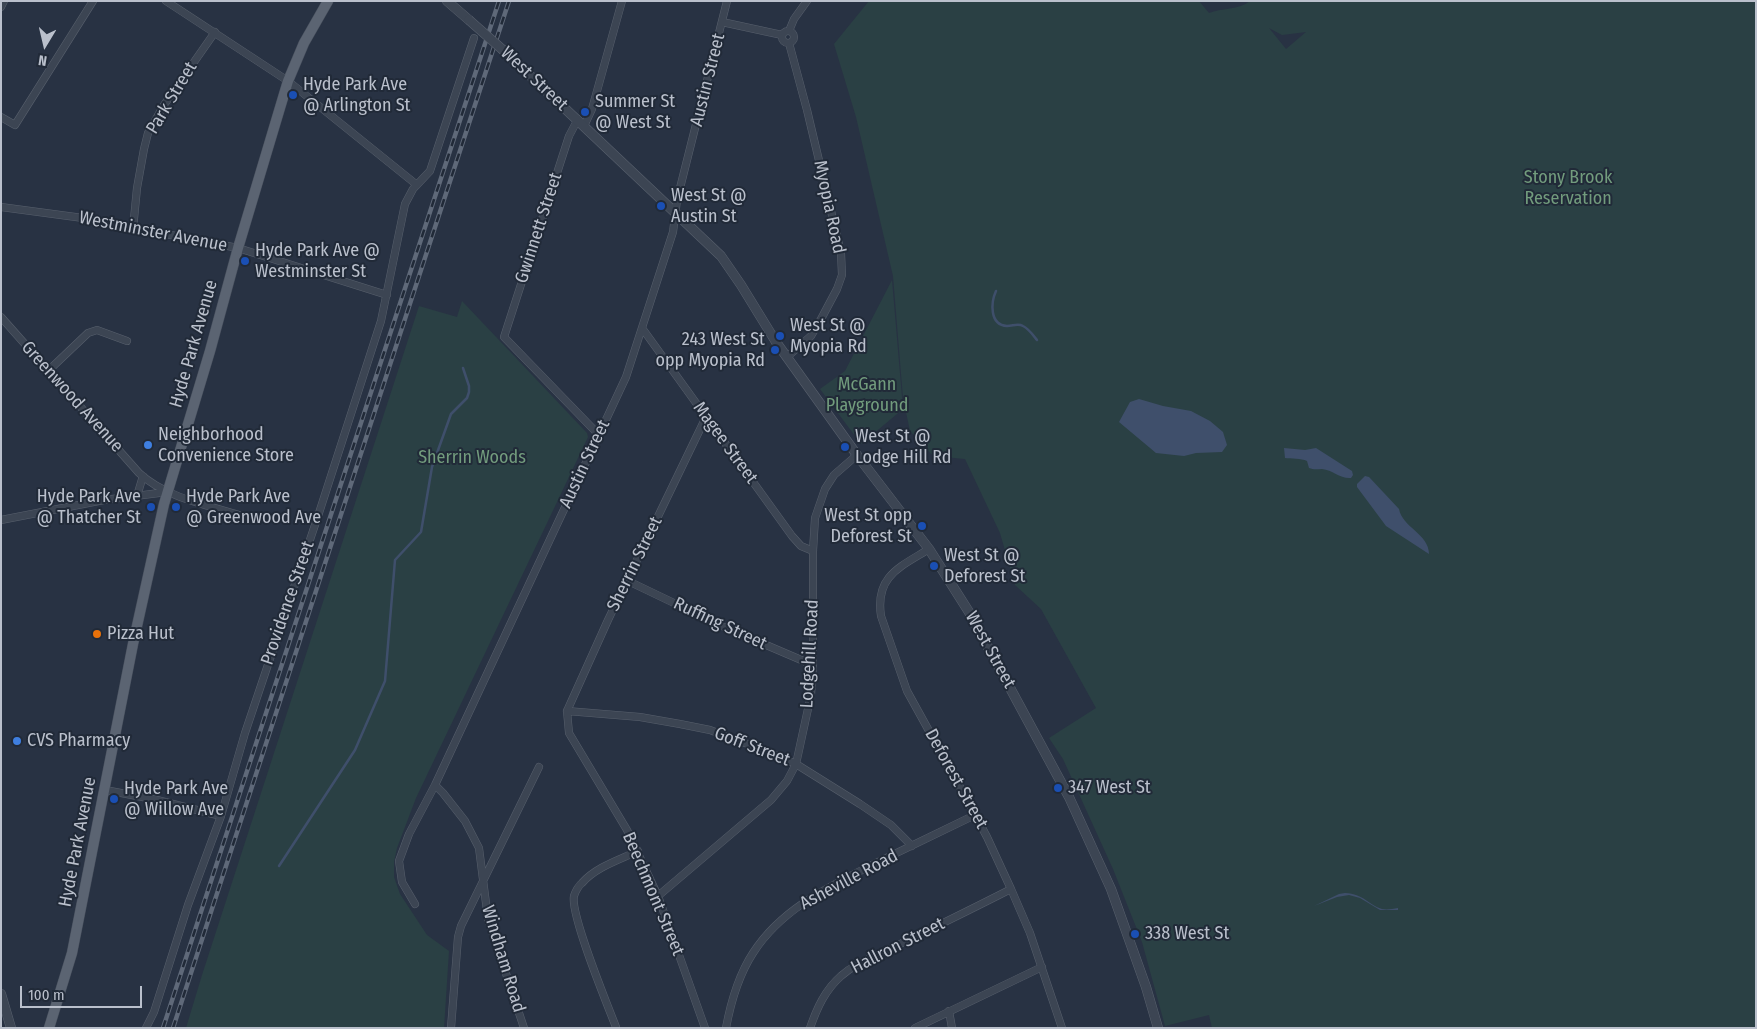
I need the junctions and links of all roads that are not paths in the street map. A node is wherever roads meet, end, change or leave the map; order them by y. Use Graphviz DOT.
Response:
graph roads {
  1 [pos="4,1"];
  2 [pos="93,1"];
  3 [pos="166,1"];
  4 [pos="328,1"];
  5 [pos="447,1"];
  6 [pos="622,1"];
  7 [pos="727,1"];
  8 [pos="807,1"];
  9 [pos="1,7"];
  10 [pos="722,22"];
  11 [pos="790,31"];
  12 [pos="215,32"];
  13 [pos="782,35"];
  14 [pos="474,38"];
  15 [pos="789,43"];
  16 [pos="288,81"];
  17 [pos="1,117"];
  18 [pos="581,123"];
  19 [pos="418,185"];
  20 [pos="1,207"];
  21 [pos="676,213"];
  22 [pos="133,229"];
  23 [pos="238,248"];
  24 [pos="387,295"];
  25 [pos="1,317"];
  26 [pos="642,328"];
  27 [pos="127,341"];
  28 [pos="787,357"];
  29 [pos="48,371"];
  30 [pos="706,417"];
  31 [pos="598,434"];
  32 [pos="857,455"];
  33 [pos="143,476"];
  34 [pos="168,492"];
  35 [pos="137,496"];
  36 [pos="242,516"];
  37 [pos="1,520"];
  38 [pos="929,549"];
  39 [pos="813,551"];
  40 [pos="628,580"];
  41 [pos="813,665"];
  42 [pos="567,711"];
  43 [pos="796,764"];
  44 [pos="539,767"];
  45 [pos="435,785"];
  46 [pos="105,790"];
  47 [pos="976,815"];
  48 [pos="221,816"];
  49 [pos="912,846"];
  50 [pos="638,851"];
  51 [pos="483,880"];
  52 [pos="1011,889"];
  53 [pos="658,896"];
  54 [pos="415,904"];
  55 [pos="1042,967"];
  56 [pos="1,994"];
  57 [pos="949,1011"];
  58 [pos="616,1026"];
  59 [pos="11,1028"];
  60 [pos="49,1028"];
  61 [pos="146,1028"];
  62 [pos="451,1028"];
  63 [pos="524,1028"];
  64 [pos="705,1028"];
  65 [pos="726,1028"];
  66 [pos="810,1028"];
  67 [pos="915,1028"];
  68 [pos="952,1028"];
  69 [pos="1062,1028"];
  70 [pos="1158,1028"];
  1 -- 9 [label="street"];
  2 -- 17 [label="street"];
  3 -- 12 [label="street"];
  4 -- 16 [label="main road, Hyde Park Avenue"];
  5 -- 18 [label="street, West Street, bridge"];
  6 -- 18 [label="street, Gwinnett Street"];
  7 -- 10 [label="street, Austin Street"];
  8 -- 11 [label="street"];
  10 -- 13 [label="street"];
  10 -- 21 [label="street, Austin Street"];
  11 -- 13 [label="street"];
  11 -- 15 [label="street"];
  12 -- 16 [label="street"];
  12 -- 22 [label="street, Park Street"];
  13 -- 15 [label="street"];
  14 -- 19 [label="street, Providence Street"];
  15 -- 28 [label="street, Myopia Road"];
  16 -- 19 [label="street"];
  16 -- 23 [label="main road, Hyde Park Avenue"];
  18 -- 21 [label="street, West Street"];
  18 -- 31 [label="street, Gwinnett Street"];
  19 -- 24 [label="street, Providence Street"];
  20 -- 22 [label="street, Westminster Avenue"];
  21 -- 26 [label="street, Austin Street"];
  21 -- 28 [label="street, West Street"];
  22 -- 23 [label="street, Westminster Avenue"];
  23 -- 24 [label="street, Westminster Avenue"];
  23 -- 34 [label="main road, Hyde Park Avenue"];
  24 -- 48 [label="street, Providence Street"];
  25 -- 29 [label="street, Greenwood Avenue"];
  26 -- 30 [label="street, Magee Street"];
  26 -- 31 [label="street, Austin Street"];
  27 -- 29 [label="street"];
  28 -- 32 [label="street, West Street"];
  29 -- 33 [label="street, Greenwood Avenue"];
  30 -- 39 [label="street, Magee Street"];
  30 -- 40 [label="street, Sherrin Street"];
  31 -- 45 [label="street, Austin Street"];
  32 -- 38 [label="street, West Street"];
  32 -- 39 [label="street, Lodgehill Road"];
  33 -- 34 [label="street, Greenwood Avenue"];
  33 -- 35 [label="street"];
  34 -- 35 [label="street"];
  34 -- 36 [label="street, Greenwood Avenue"];
  34 -- 46 [label="main road, Hyde Park Avenue"];
  35 -- 37 [label="street"];
  38 -- 47 [label="street, Deforest Street"];
  38 -- 70 [label="street, West Street"];
  39 -- 41 [label="street, Lodgehill Road"];
  40 -- 41 [label="street, Ruffing Street"];
  40 -- 42 [label="street, Sherrin Street"];
  41 -- 43 [label="street, Lodgehill Road"];
  42 -- 43 [label="street, Goff Street"];
  42 -- 50 [label="street, Beechmont Street"];
  43 -- 49 [label="street, Goff Street"];
  43 -- 53 [label="street, Lodgehill Road"];
  44 -- 51 [label="street"];
  45 -- 51 [label="street, Windham Road"];
  45 -- 54 [label="street, Austin Street"];
  46 -- 48 [label="street"];
  46 -- 60 [label="main road, Hyde Park Avenue"];
  47 -- 49 [label="street, Asheville Road"];
  47 -- 52 [label="street, Deforest Street"];
  48 -- 61 [label="street, Providence Street"];
  49 -- 65 [label="street, Asheville Road"];
  50 -- 53 [label="street, Beechmont Street"];
  50 -- 58 [label="street"];
  51 -- 62 [label="street"];
  51 -- 63 [label="street, Windham Road"];
  52 -- 55 [label="street, Deforest Street"];
  52 -- 66 [label="street, Hallron Street"];
  53 -- 64 [label="street, Beechmont Street"];
  55 -- 57 [label="street"];
  55 -- 69 [label="street, Deforest Street"];
  56 -- 59 [label="street"];
  57 -- 67 [label="street"];
  57 -- 68 [label="street"];
}
